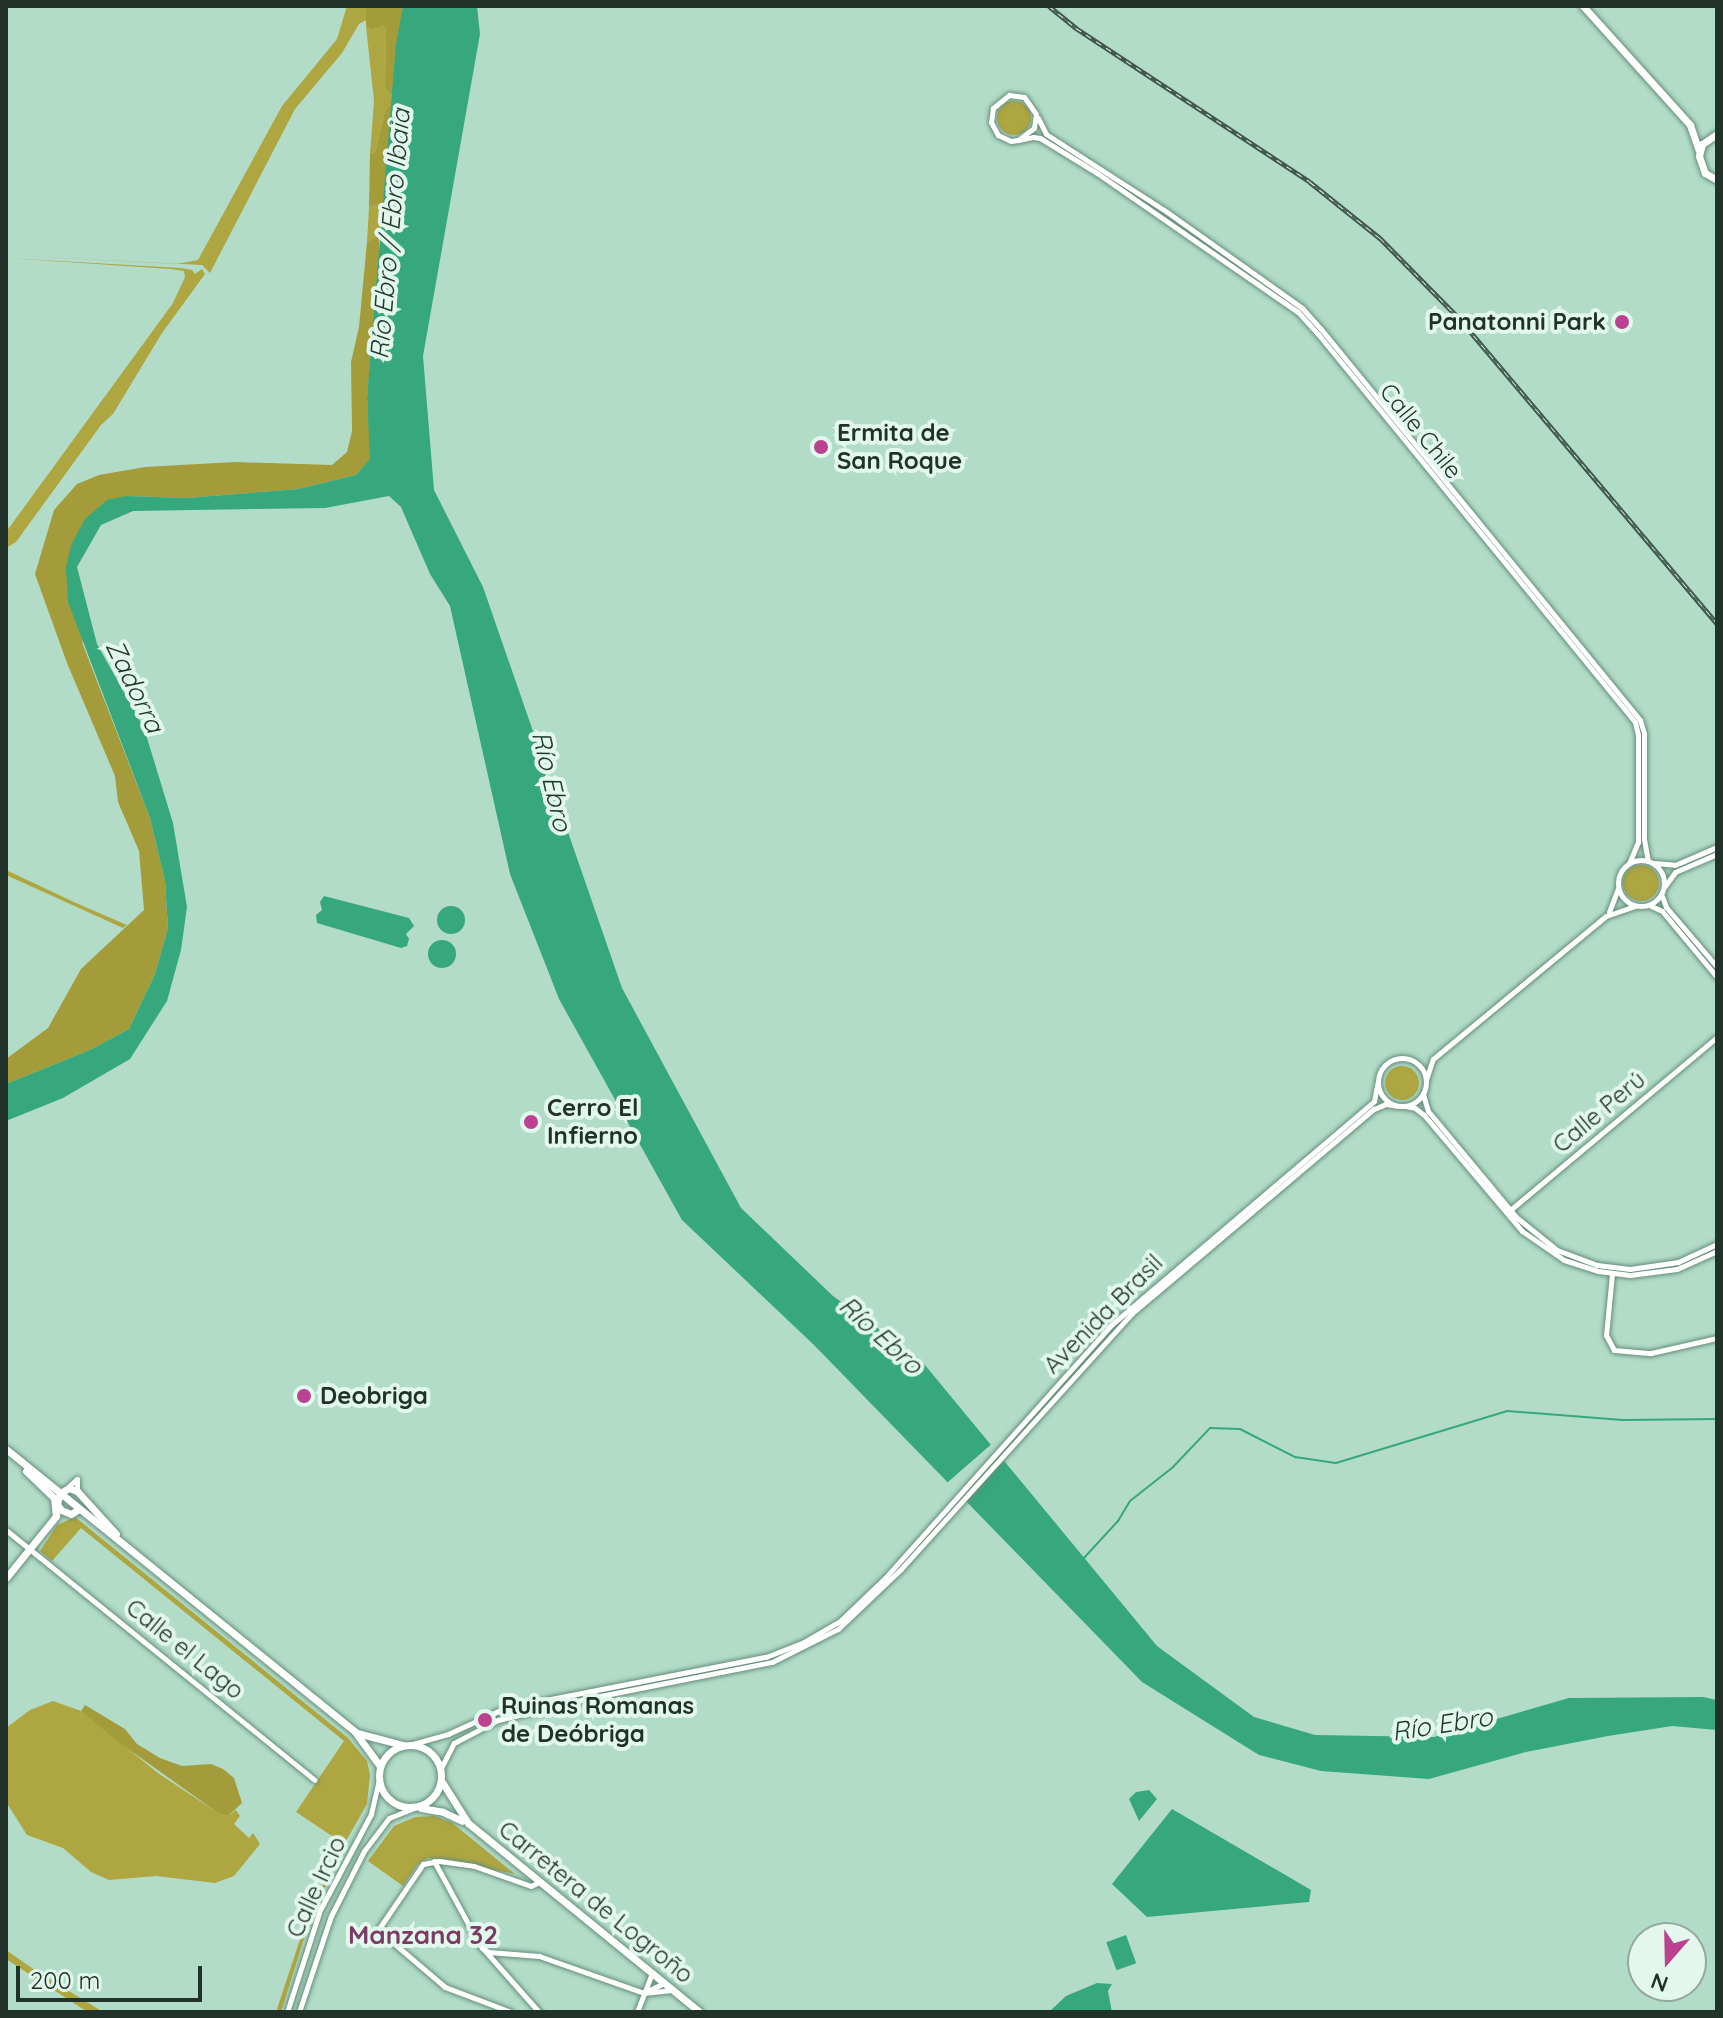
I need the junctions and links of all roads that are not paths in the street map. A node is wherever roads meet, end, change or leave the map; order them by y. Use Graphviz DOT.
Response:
graph roads {
  1 [pos="1583,6"];
  2 [pos="1036,114"];
  3 [pos="1690,125"];
  4 [pos="1716,135"];
  5 [pos="1018,140"];
  6 [pos="1699,151"];
  7 [pos="1717,180"];
  8 [pos="1717,847"];
  9 [pos="1717,854"];
  10 [pos="1650,862"];
  11 [pos="1629,863"];
  12 [pos="1664,886"];
  13 [pos="1618,888"];
  14 [pos="1662,894"];
  15 [pos="1635,906"];
  16 [pos="1646,906"];
  17 [pos="1606,916"];
  18 [pos="1717,967"];
  19 [pos="1717,977"];
  20 [pos="1717,1037"];
  21 [pos="1433,1059"];
  22 [pos="1413,1061"];
  23 [pos="1426,1080"];
  24 [pos="1378,1081"];
  25 [pos="1423,1094"];
  26 [pos="1397,1106"];
  27 [pos="1405,1106"];
  28 [pos="1340,1134"];
  29 [pos="1508,1212"];
  30 [pos="1717,1244"];
  31 [pos="1717,1251"];
  32 [pos="1612,1274"];
  33 [pos="1717,1338"];
  34 [pos="6,1450"];
  35 [pos="62,1491"];
  36 [pos="78,1492"];
  37 [pos="57,1504"];
  38 [pos="79,1509"];
  39 [pos="67,1514"];
  40 [pos="56,1516"];
  41 [pos="6,1530"];
  42 [pos="128,1548"];
  43 [pos="29,1549"];
  44 [pos="6,1578"];
  45 [pos="584,1696"];
  46 [pos="355,1732"];
  47 [pos="406,1745"];
  48 [pos="380,1766"];
  49 [pos="441,1768"];
  50 [pos="379,1778"];
  51 [pos="315,1780"];
  52 [pos="442,1782"];
  53 [pos="415,1808"];
  54 [pos="468,1823"];
  55 [pos="434,1861"];
  56 [pos="539,1882"];
  57 [pos="482,1948"];
  58 [pos="496,1953"];
  59 [pos="492,1961"];
  60 [pos="652,1973"];
  61 [pos="664,1983"];
  62 [pos="673,1990"];
  63 [pos="644,1993"];
  64 [pos="287,2012"];
  65 [pos="299,2012"];
  66 [pos="511,2012"];
  67 [pos="539,2012"];
  68 [pos="637,2012"];
  69 [pos="700,2012"];
  1 -- 3 [label="main road"];
  2 -- 5 [label="street"];
  2 -- 5 [label="street"];
  2 -- 10 [label="street, Calle Chile"];
  3 -- 4 [label="main road"];
  3 -- 6 [label="main road"];
  4 -- 6 [label="main road"];
  5 -- 11 [label="street, Calle Chile"];
  6 -- 7 [label="main road"];
  8 -- 10 [label="street"];
  9 -- 12 [label="street"];
  10 -- 11 [label="street"];
  10 -- 12 [label="street"];
  11 -- 13 [label="street"];
  12 -- 14 [label="street"];
  13 -- 15 [label="street"];
  13 -- 17 [label="street"];
  14 -- 16 [label="street"];
  14 -- 18 [label="street"];
  15 -- 16 [label="street"];
  15 -- 17 [label="street"];
  16 -- 19 [label="street"];
  17 -- 21 [label="street"];
  20 -- 29 [label="street, Calle Perú"];
  21 -- 22 [label="street"];
  21 -- 23 [label="street"];
  22 -- 23 [label="street"];
  22 -- 24 [label="street"];
  23 -- 25 [label="street"];
  24 -- 26 [label="street"];
  24 -- 28 [label="street"];
  25 -- 27 [label="street"];
  25 -- 29 [label="street"];
  26 -- 27 [label="street"];
  26 -- 28 [label="street"];
  27 -- 29 [label="street"];
  28 -- 45 [label="street, Avenida Brasil"];
  29 -- 30 [label="street"];
  29 -- 32 [label="street"];
  31 -- 32 [label="street"];
  32 -- 33 [label="street"];
  34 -- 35 [label="main road"];
  34 -- 37 [label="main road"];
  35 -- 36 [label="main road"];
  35 -- 37 [label="main road"];
  35 -- 38 [label="main road"];
  36 -- 38 [label="main road"];
  36 -- 42 [label="main road"];
  37 -- 39 [label="main road"];
  37 -- 40 [label="main road"];
  38 -- 39 [label="main road"];
  38 -- 42 [label="main road"];
  39 -- 40 [label="main road"];
  40 -- 43 [label="main road"];
  41 -- 43 [label="street, Calle el Lago"];
  42 -- 46 [label="main road"];
  43 -- 44 [label="main road"];
  43 -- 51 [label="street, Calle el Lago"];
  45 -- 47 [label="street"];
  45 -- 49 [label="street"];
  46 -- 47 [label="main road"];
  46 -- 48 [label="main road"];
  47 -- 48 [label="main road"];
  47 -- 49 [label="main road"];
  48 -- 50 [label="main road"];
  49 -- 52 [label="main road"];
  50 -- 53 [label="main road"];
  50 -- 64 [label="street, Calle Ircio"];
  52 -- 53 [label="main road"];
  52 -- 54 [label="main road, Carretera de Logroño"];
  53 -- 54 [label="main road, Carretera de Logroño"];
  53 -- 65 [label="street, Calle Ircio"];
  54 -- 56 [label="main road, Carretera de Logroño"];
  55 -- 56 [label="street"];
  55 -- 57 [label="street"];
  55 -- 66 [label="street"];
  56 -- 60 [label="main road, Carretera de Logroño"];
  57 -- 58 [label="street"];
  57 -- 59 [label="street"];
  58 -- 59 [label="street"];
  58 -- 63 [label="street"];
  59 -- 67 [label="street"];
  60 -- 61 [label="main road, Carretera de Logroño"];
  60 -- 63 [label="street"];
  61 -- 62 [label="main road, Carretera de Logroño"];
  61 -- 63 [label="street"];
  62 -- 63 [label="street"];
  62 -- 69 [label="main road, Carretera de Logroño"];
  63 -- 68 [label="street"];
}
